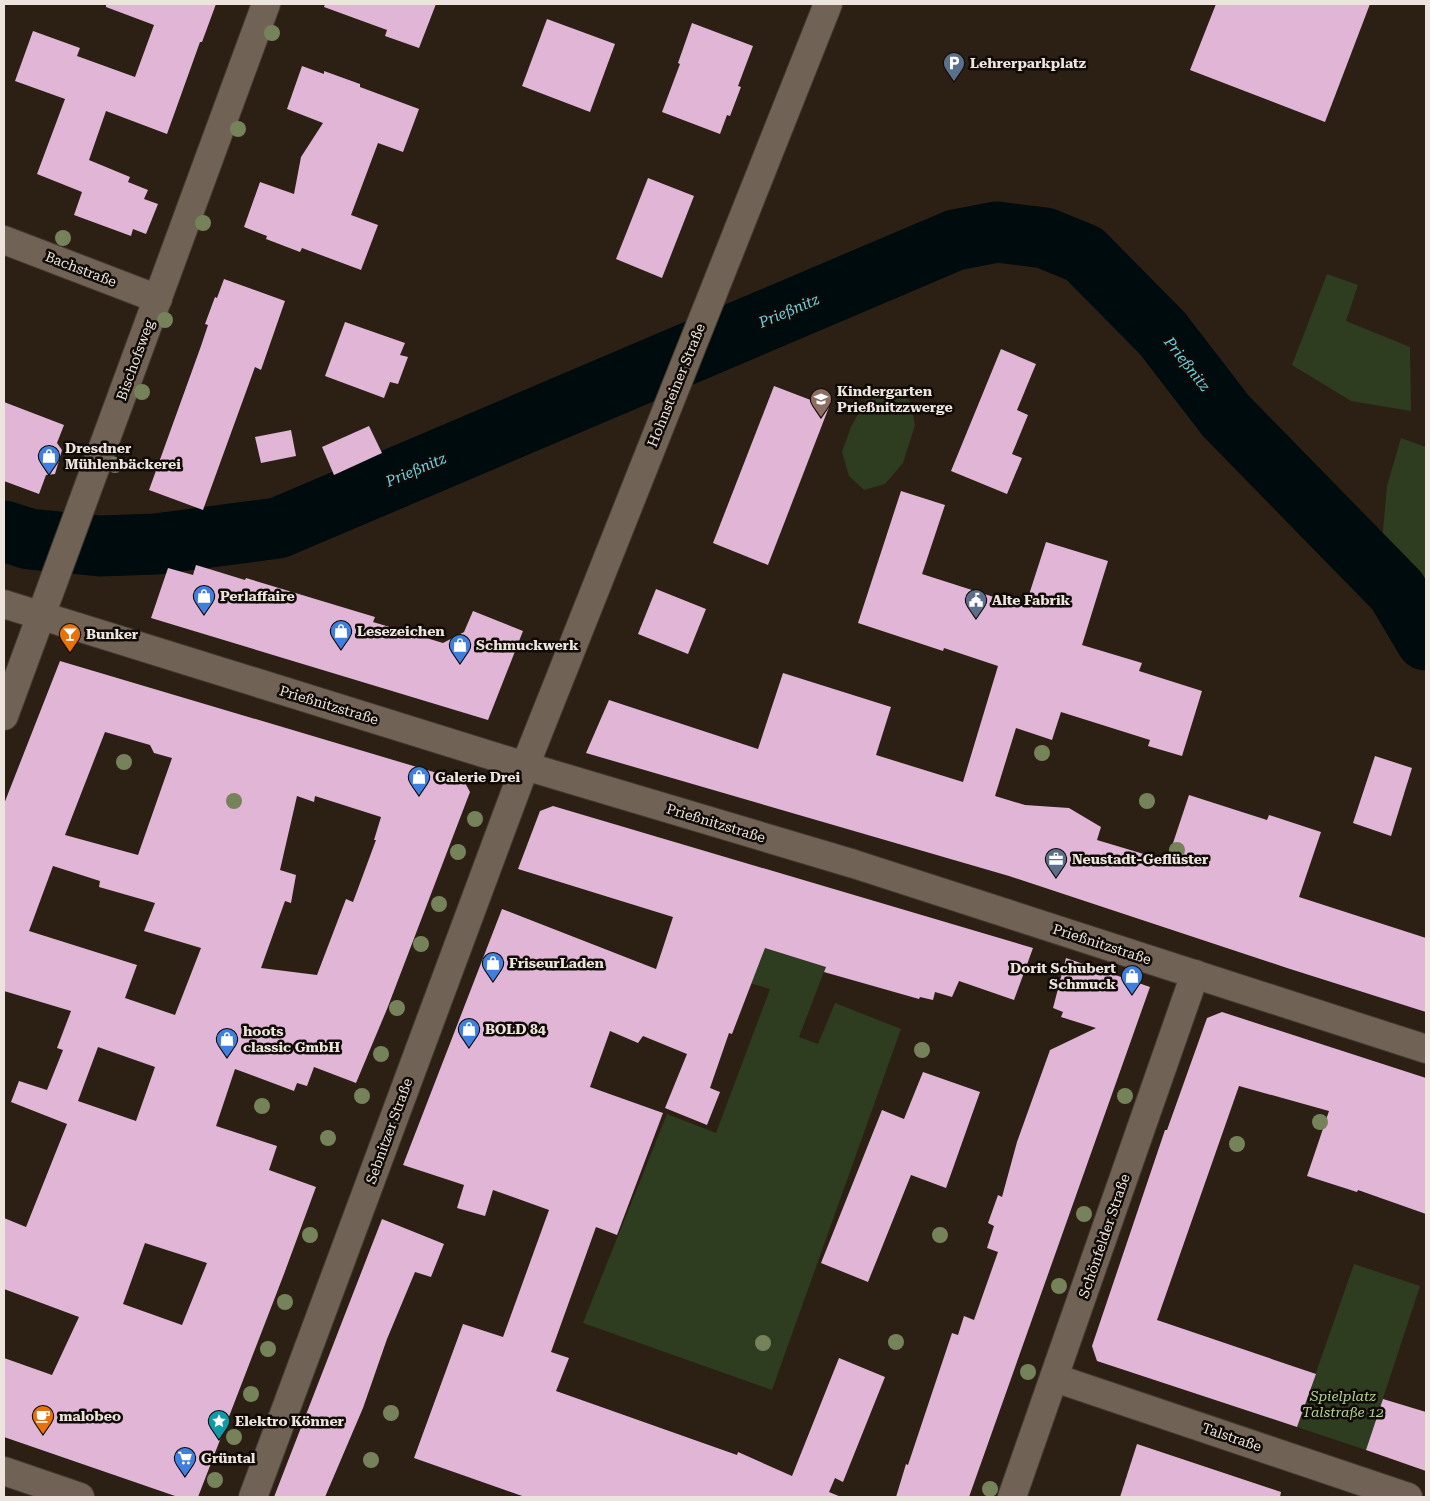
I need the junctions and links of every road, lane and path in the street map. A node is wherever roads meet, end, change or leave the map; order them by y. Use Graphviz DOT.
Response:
graph roads {
  1 [pos="266,4"];
  2 [pos="828,4"];
  3 [pos="4,240"];
  4 [pos="158,299"];
  5 [pos="4,604"];
  6 [pos="41,616"];
  7 [pos="4,716"];
  8 [pos="525,766"];
  9 [pos="1195,974"];
  10 [pos="1426,1049"];
  11 [pos="1055,1378"];
  12 [pos="4,1471"];
  13 [pos="80,1497"];
  14 [pos="253,1497"];
  15 [pos="1012,1497"];
  16 [pos="1408,1497"];
  1 -- 4 [label="street, Bischofsweg"];
  2 -- 8 [label="street, Hohnsteiner Straße"];
  3 -- 4 [label="street, Bachstraße"];
  4 -- 6 [label="street, Bischofsweg"];
  5 -- 6 [label="street, Prießnitzstraße"];
  6 -- 7 [label="street, Bischofsweg"];
  6 -- 8 [label="street, Prießnitzstraße"];
  8 -- 9 [label="street, Prießnitzstraße"];
  8 -- 14 [label="street, Sebnitzer Straße"];
  9 -- 10 [label="street, Prießnitzstraße"];
  9 -- 11 [label="street, Schönfelder Straße"];
  11 -- 15 [label="street, Schönfelder Straße"];
  11 -- 16 [label="street, Talstraße"];
  12 -- 13 [label="street"];
}
